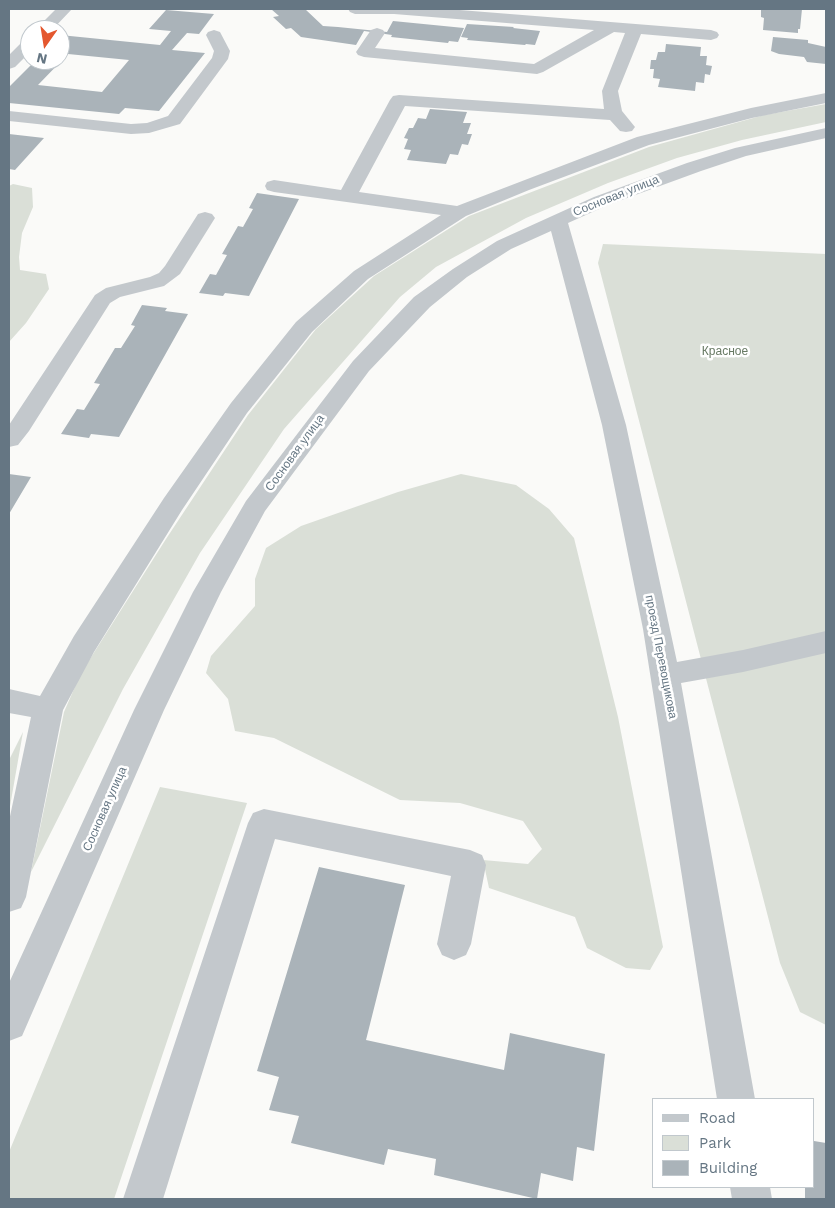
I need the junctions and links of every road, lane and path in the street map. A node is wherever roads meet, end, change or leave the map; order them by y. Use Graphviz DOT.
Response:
graph roads {
  1 [pos="64,9"];
  2 [pos="355,9"];
  3 [pos="394,9"];
  4 [pos="53,20"];
  5 [pos="613,26"];
  6 [pos="635,28"];
  7 [pos="214,35"];
  8 [pos="711,35"];
  9 [pos="20,53"];
  10 [pos="9,64"];
  11 [pos="826,98"];
  12 [pos="9,116"];
  13 [pos="616,116"];
  14 [pos="826,133"];
  15 [pos="643,141"];
  16 [pos="274,186"];
  17 [pos="347,196"];
  18 [pos="459,212"];
  19 [pos="206,218"];
  20 [pos="558,220"];
  21 [pos="9,439"];
  22 [pos="826,642"];
  23 [pos="665,675"];
  24 [pos="9,701"];
  25 [pos="48,709"];
  26 [pos="9,897"];
  27 [pos="454,944"];
  28 [pos="9,1023"];
  29 [pos="736,1098"];
  30 [pos="143,1199"];
  1 -- 4 [label="street"];
  2 -- 3 [label="street"];
  3 -- 5 [label="street"];
  3 -- 5 [label="street"];
  5 -- 6 [label="street"];
  6 -- 8 [label="street"];
  6 -- 13 [label="street"];
  7 -- 12 [label="street"];
  9 -- 10 [label="street"];
  11 -- 15 [label="street"];
  13 -- 15 [label="street"];
  13 -- 17 [label="street"];
  14 -- 20 [label="street, Сосновая улица"];
  15 -- 18 [label="street"];
  16 -- 17 [label="street"];
  17 -- 18 [label="street"];
  18 -- 25 [label="street"];
  19 -- 21 [label="street"];
  20 -- 23 [label="street, проезд Перевощикова"];
  20 -- 28 [label="street, Сосновая улица"];
  22 -- 23 [label="street"];
  23 -- 29 [label="street, проезд Перевощикова"];
  24 -- 25 [label="street"];
  25 -- 26 [label="street"];
  27 -- 30 [label="street"];
}
